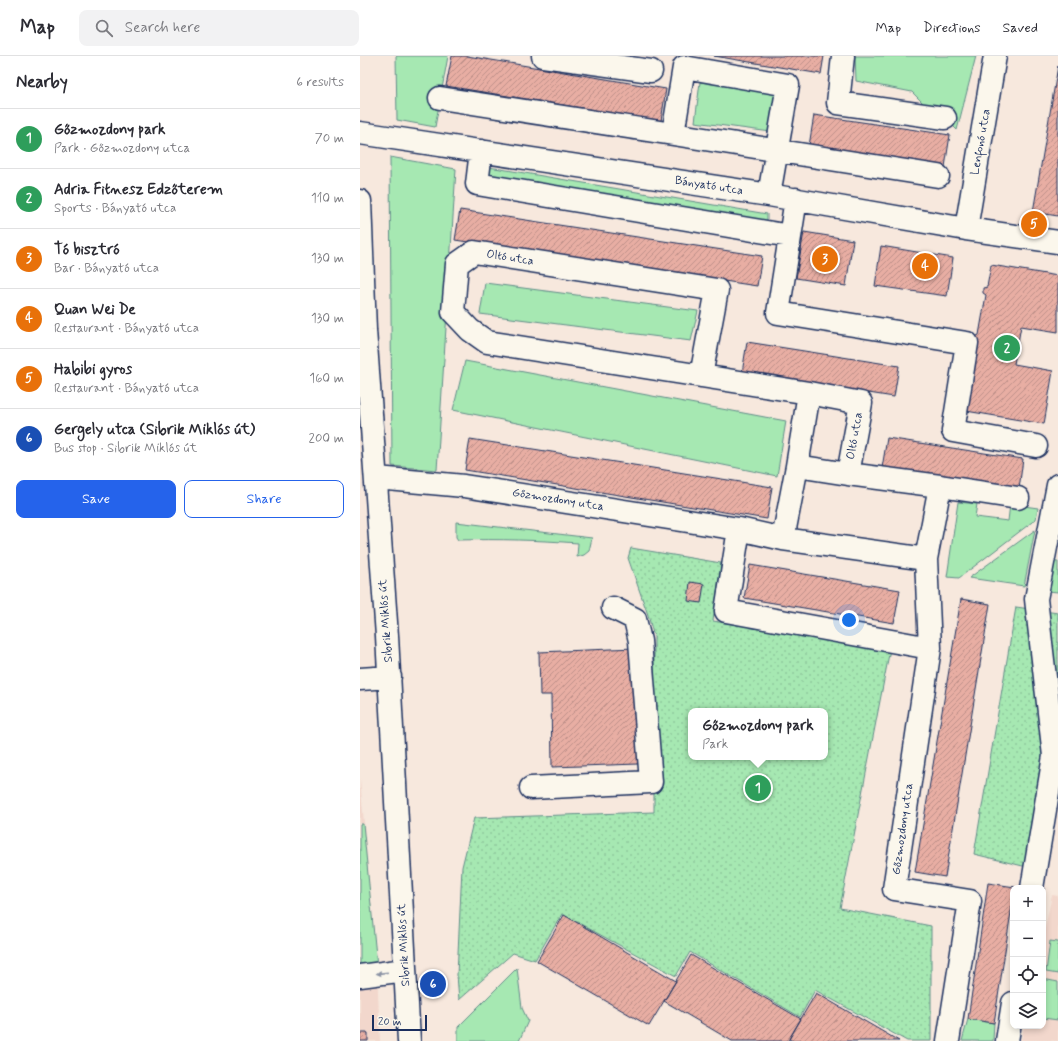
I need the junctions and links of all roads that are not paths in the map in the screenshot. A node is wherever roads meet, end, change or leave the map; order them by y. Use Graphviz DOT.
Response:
graph roads {
  1 [pos="543,56"];
  2 [pos="843,56"];
  3 [pos="995,56"];
  4 [pos="651,72"];
  5 [pos="440,98"];
  6 [pos="945,118"];
  7 [pos="360,133"];
  8 [pos="673,134"];
  9 [pos="481,151"];
  10 [pos="776,151"];
  11 [pos="938,176"];
  12 [pos="769,195"];
  13 [pos="796,199"];
  14 [pos="360,201"];
  15 [pos="966,228"];
  16 [pos="790,236"];
  17 [pos="1058,242"];
  18 [pos="362,282"];
  19 [pos="363,331"];
  20 [pos="701,376"];
  21 [pos="809,393"];
  22 [pos="1036,446"];
  23 [pos="797,466"];
  24 [pos="848,474"];
  25 [pos="376,478"];
  26 [pos="1058,485"];
  27 [pos="940,486"];
  28 [pos="1018,498"];
  29 [pos="739,529"];
  30 [pos="783,538"];
  31 [pos="926,559"];
  32 [pos="612,608"];
  33 [pos="930,648"];
  34 [pos="390,677"];
  35 [pos="360,680"];
  36 [pos="531,788"];
  37 [pos="1032,885"];
  38 [pos="405,970"];
  39 [pos="360,976"];
  40 [pos="1010,1022"];
  41 [pos="410,1041"];
  42 [pos="948,1041"];
  43 [pos="1007,1041"];
  1 -- 4 [label="street"];
  2 -- 6 [label="street"];
  3 -- 15 [label="street, Lenfonó utca"];
  5 -- 8 [label="street"];
  7 -- 9 [label="street, Bányató utca"];
  8 -- 10 [label="street"];
  8 -- 10 [label="street"];
  9 -- 12 [label="street, Bányató utca"];
  9 -- 16 [label="street"];
  10 -- 11 [label="street"];
  10 -- 12 [label="street"];
  12 -- 13 [label="street, Bányató utca"];
  13 -- 15 [label="street, Bányató utca"];
  13 -- 16 [label="street"];
  14 -- 18 [label="street, Sibrik Miklós út"];
  15 -- 17 [label="street, Bányató utca"];
  16 -- 22 [label="street"];
  18 -- 19 [label="street, Sibrik Miklós út"];
  19 -- 25 [label="street, Sibrik Miklós út"];
  20 -- 20 [label="street, Oltó utca"];
  20 -- 21 [label="street, Oltó utca"];
  21 -- 23 [label="street"];
  21 -- 24 [label="street, Oltó utca"];
  23 -- 24 [label="street, Oltó utca"];
  23 -- 30 [label="street"];
  24 -- 27 [label="street, Oltó utca"];
  25 -- 29 [label="street, Gőzmozdony utca"];
  25 -- 34 [label="street, Sibrik Miklós út"];
  26 -- 37 [label="street"];
  27 -- 28 [label="street, Oltó utca"];
  27 -- 31 [label="street"];
  29 -- 30 [label="street, Gőzmozdony utca"];
  29 -- 33 [label="street"];
  30 -- 31 [label="street, Gőzmozdony utca"];
  31 -- 33 [label="street, Gőzmozdony utca"];
  32 -- 36 [label="street"];
  33 -- 42 [label="street, Gőzmozdony utca"];
  34 -- 35 [label="street"];
  34 -- 38 [label="street, Sibrik Miklós út"];
  38 -- 39 [label="street, one-way"];
  38 -- 41 [label="street, Sibrik Miklós út"];
  40 -- 43 [label="street"];
}
